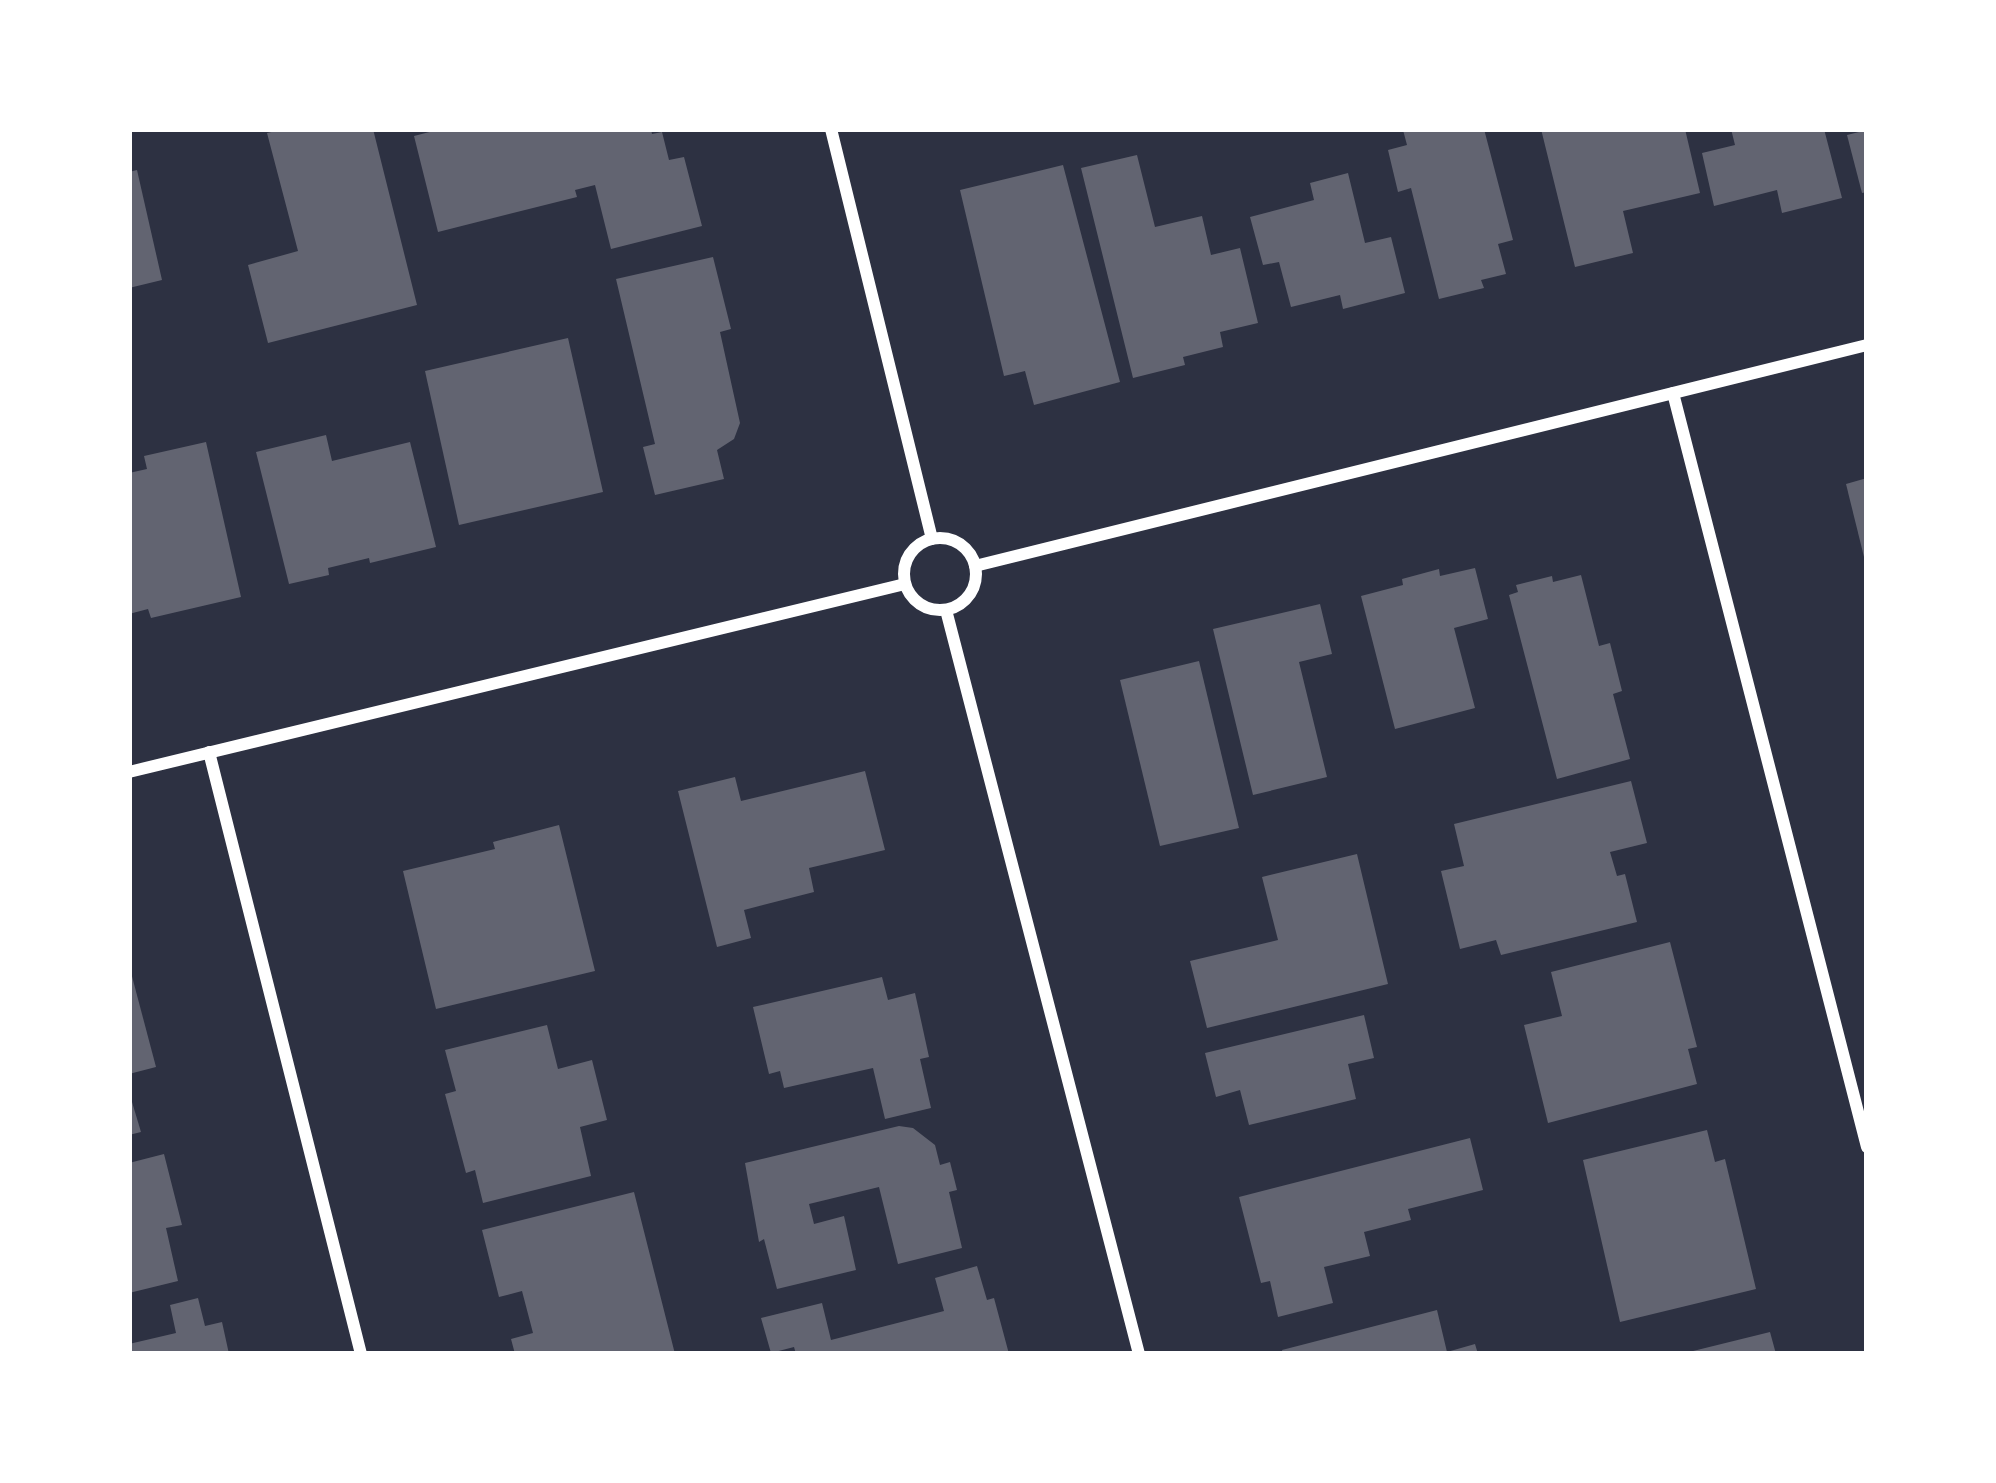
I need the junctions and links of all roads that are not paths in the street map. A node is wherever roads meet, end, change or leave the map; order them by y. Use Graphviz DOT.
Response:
graph roads {
  1 [pos="831,129"];
  2 [pos="1867,345"];
  3 [pos="1673,393"];
  4 [pos="932,539"];
  5 [pos="975,566"];
  6 [pos="905,584"];
  7 [pos="946,610"];
  8 [pos="208,752"];
  9 [pos="129,772"];
  10 [pos="1867,1147"];
  11 [pos="362,1354"];
  12 [pos="1139,1354"];
  1 -- 4 [label="street"];
  2 -- 3 [label="street"];
  3 -- 5 [label="street"];
  3 -- 10 [label="street"];
  4 -- 5 [label="street"];
  4 -- 6 [label="street"];
  5 -- 7 [label="street"];
  6 -- 7 [label="street"];
  6 -- 8 [label="street"];
  7 -- 12 [label="street"];
  8 -- 9 [label="street"];
  8 -- 11 [label="street"];
}
